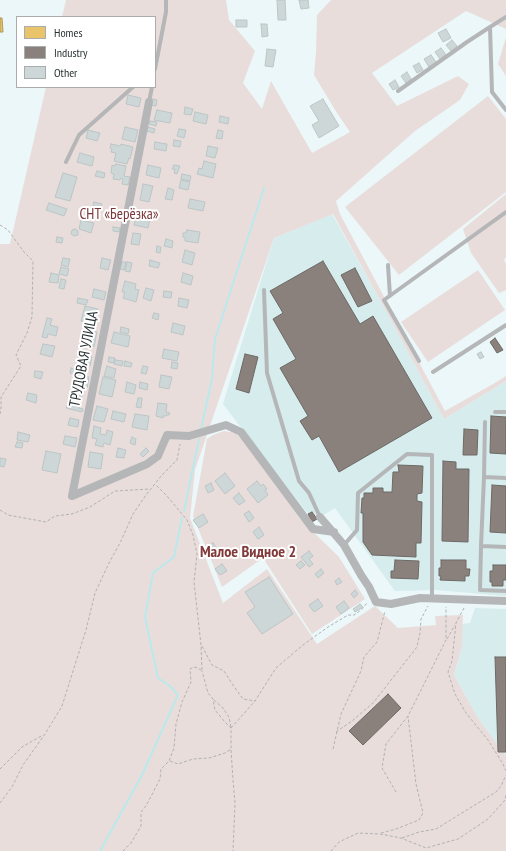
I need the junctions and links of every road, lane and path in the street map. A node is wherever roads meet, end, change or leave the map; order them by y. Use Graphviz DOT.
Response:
graph roads {
  1 [pos="166,0"];
  2 [pos="506,17"];
  3 [pos="490,27"];
  4 [pos="156,63"];
  5 [pos="132,88"];
  6 [pos="152,88"];
  7 [pos="398,91"];
  8 [pos="149,102"];
  9 [pos="506,110"];
  10 [pos="66,162"];
  11 [pos="506,212"];
  12 [pos="0,225"];
  13 [pos="388,265"];
  14 [pos="264,290"];
  15 [pos="390,296"];
  16 [pos="506,325"];
  17 [pos="420,361"];
  18 [pos="433,372"];
  19 [pos="495,412"];
  20 [pos="506,412"];
  21 [pos="0,414"];
  22 [pos="485,422"];
  23 [pos="189,436"];
  24 [pos="484,477"];
  25 [pos="506,478"];
  26 [pos="155,484"];
  27 [pos="151,489"];
  28 [pos="0,510"];
  29 [pos="320,517"];
  30 [pos="334,532"];
  31 [pos="344,545"];
  32 [pos="481,546"];
  33 [pos="506,546"];
  34 [pos="506,591"];
  35 [pos="432,598"];
  36 [pos="446,599"];
  37 [pos="468,600"];
  38 [pos="506,601"];
  39 [pos="376,602"];
  40 [pos="391,604"];
  41 [pos="456,622"];
  42 [pos="446,640"];
  43 [pos="201,645"];
  44 [pos="202,671"];
  45 [pos="213,699"];
  46 [pos="255,701"];
  47 [pos="408,716"];
  48 [pos="231,728"];
  49 [pos="336,732"];
  50 [pos="45,734"];
  51 [pos="231,749"];
  52 [pos="333,749"];
  53 [pos="169,761"];
  54 [pos="0,769"];
  55 [pos="506,771"];
  56 [pos="506,775"];
  57 [pos="396,792"];
  58 [pos="506,795"];
  59 [pos="0,803"];
  60 [pos="380,834"];
  61 [pos="401,838"];
  62 [pos="123,851"];
  63 [pos="233,851"];
  64 [pos="331,851"];
  1 -- 4 [label="lane"];
  2 -- 3 [label="lane"];
  3 -- 7 [label="lane"];
  3 -- 9 [label="lane"];
  5 -- 10 [label="lane"];
  6 -- 8 [label="lane"];
  8 -- 23 [label="street, ТРУДОВАЯ УЛИЦА"];
  11 -- 15 [label="lane"];
  12 -- 21 [label="path"];
  13 -- 15 [label="lane"];
  14 -- 29 [label="lane"];
  15 -- 17 [label="lane"];
  16 -- 18 [label="lane"];
  19 -- 20 [label="lane"];
  22 -- 24 [label="lane"];
  23 -- 26 [label="path"];
  23 -- 30 [label="street"];
  24 -- 25 [label="lane"];
  24 -- 32 [label="lane"];
  26 -- 27 [label="path"];
  26 -- 43 [label="path"];
  27 -- 28 [label="path"];
  27 -- 50 [label="path"];
  29 -- 30 [label="street"];
  30 -- 31 [label="street"];
  31 -- 35 [label="lane"];
  31 -- 39 [label="street"];
  32 -- 33 [label="lane"];
  32 -- 34 [label="lane"];
  35 -- 36 [label="street"];
  35 -- 40 [label="street"];
  35 -- 49 [label="path"];
  36 -- 37 [label="street"];
  36 -- 42 [label="path"];
  37 -- 38 [label="street"];
  37 -- 41 [label="path"];
  39 -- 40 [label="street"];
  39 -- 46 [label="path"];
  40 -- 49 [label="path"];
  41 -- 42 [label="path"];
  41 -- 55 [label="path"];
  42 -- 47 [label="path"];
  43 -- 44 [label="path"];
  43 -- 46 [label="path"];
  44 -- 45 [label="path"];
  44 -- 53 [label="path"];
  45 -- 48 [label="path"];
  45 -- 48 [label="path"];
  46 -- 48 [label="path"];
  47 -- 57 [label="path"];
  47 -- 60 [label="path"];
  48 -- 51 [label="path"];
  49 -- 52 [label="path"];
  50 -- 54 [label="path"];
  50 -- 59 [label="path"];
  51 -- 53 [label="path"];
  51 -- 63 [label="path"];
  53 -- 62 [label="path"];
  56 -- 61 [label="path"];
  58 -- 61 [label="path"];
  60 -- 61 [label="path"];
  60 -- 64 [label="path"];
}
